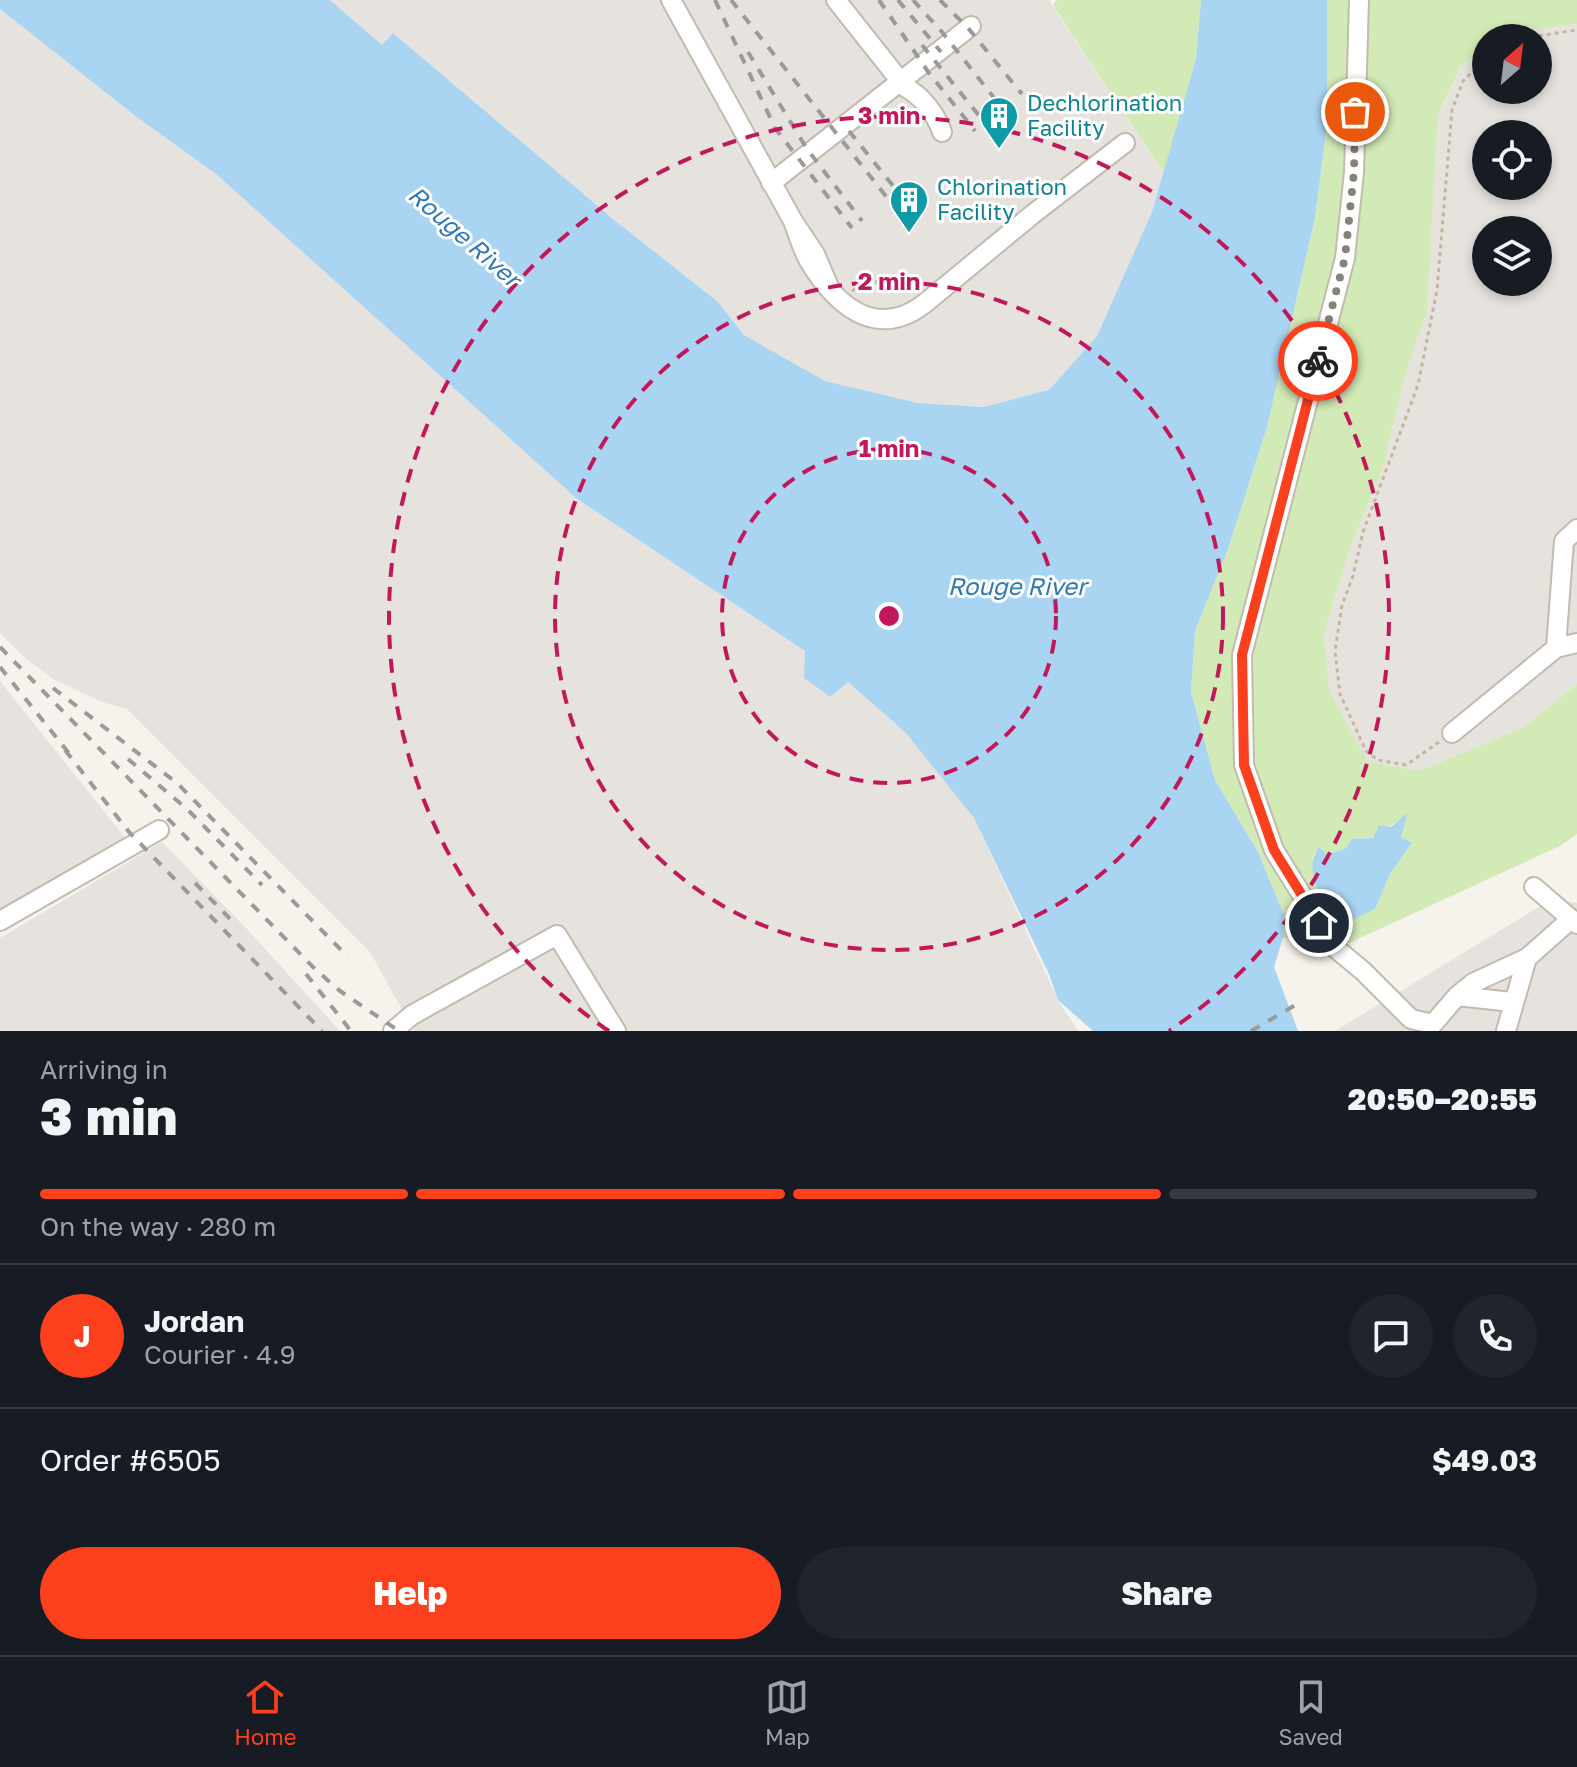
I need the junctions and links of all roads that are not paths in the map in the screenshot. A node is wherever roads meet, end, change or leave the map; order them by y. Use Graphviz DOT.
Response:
graph roads {
  1 [pos="671,0"];
  2 [pos="836,0"];
  3 [pos="1359,0"];
  4 [pos="971,26"];
  5 [pos="902,84"];
  6 [pos="1125,143"];
  7 [pos="771,183"];
  8 [pos="1577,529"];
  9 [pos="1577,643"];
  10 [pos="1556,648"];
  11 [pos="1452,733"];
  12 [pos="159,830"];
  13 [pos="1534,887"];
  14 [pos="0,921"];
  15 [pos="1574,922"];
  16 [pos="1527,958"];
  17 [pos="1457,996"];
  18 [pos="1512,1002"];
  19 [pos="1433,1027"];
  20 [pos="393,1031"];
  21 [pos="616,1031"];
  22 [pos="1506,1031"];
  1 -- 7 [label="lane"];
  2 -- 5 [label="lane"];
  3 -- 19 [label="lane"];
  4 -- 5 [label="lane"];
  5 -- 7 [label="lane"];
  6 -- 7 [label="lane"];
  8 -- 10 [label="lane"];
  9 -- 10 [label="lane"];
  10 -- 11 [label="lane"];
  12 -- 14 [label="lane"];
  13 -- 15 [label="lane"];
  15 -- 16 [label="lane"];
  16 -- 17 [label="lane"];
  16 -- 18 [label="lane"];
  17 -- 18 [label="lane"];
  17 -- 19 [label="lane"];
  18 -- 22 [label="lane"];
  20 -- 21 [label="lane"];
}
